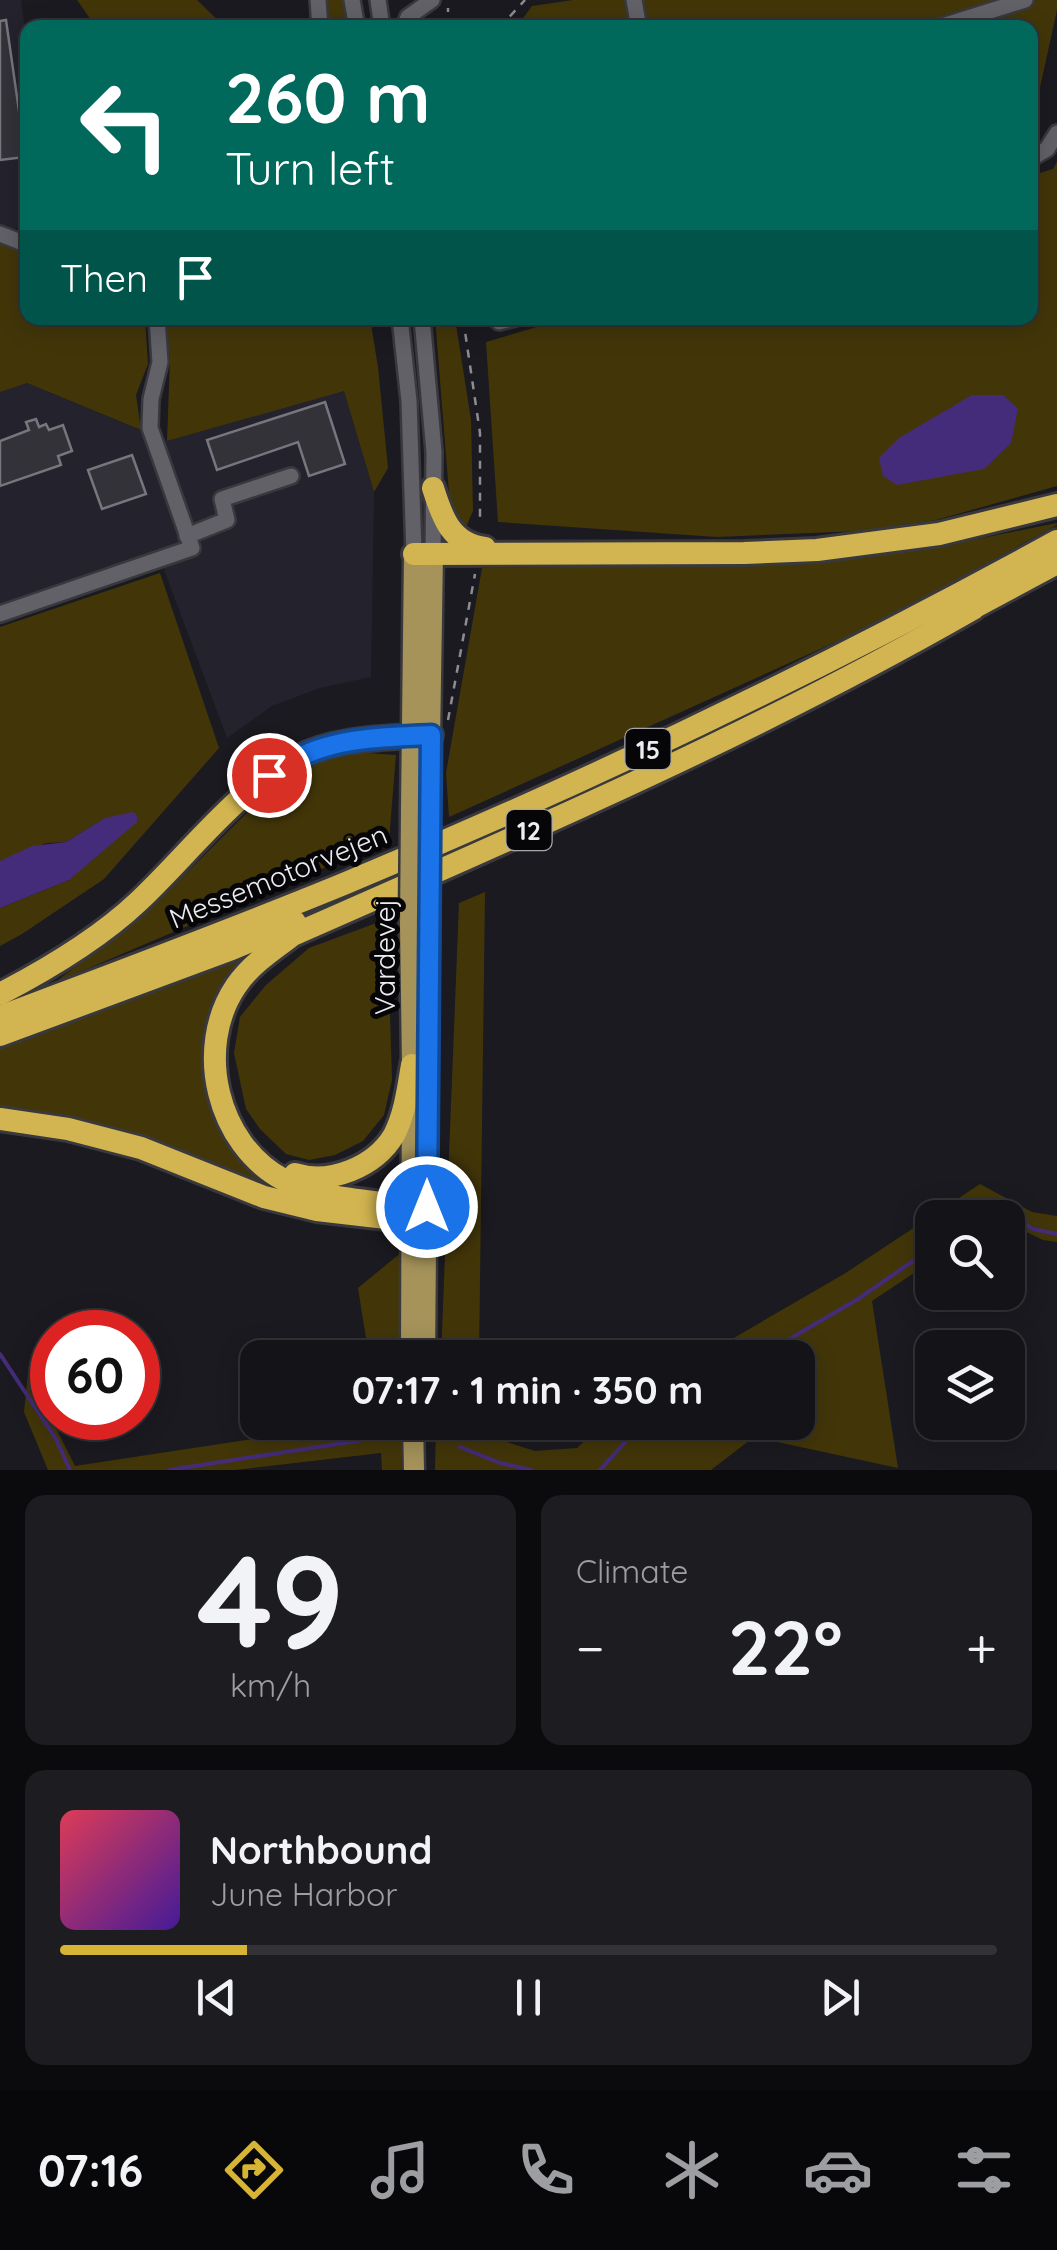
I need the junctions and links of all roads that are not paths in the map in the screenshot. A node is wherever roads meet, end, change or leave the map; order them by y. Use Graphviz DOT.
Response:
graph roads {
  1 [pos="432,0"];
  2 [pos="1025,0"];
  3 [pos="407,20"];
  4 [pos="961,20"];
  5 [pos="1057,132"];
  6 [pos="1038,154"];
  7 [pos="157,325"];
  8 [pos="401,325"];
  9 [pos="423,325"];
  10 [pos="291,476"];
  11 [pos="434,488"];
  12 [pos="1057,505"];
  13 [pos="188,536"];
  14 [pos="1057,541"];
  15 [pos="523,553"];
  16 [pos="423,554"];
  17 [pos="1057,564"];
  18 [pos="974,609"];
  19 [pos="0,614"];
  20 [pos="430,733"];
  21 [pos="420,923"];
  22 [pos="230,940"];
  23 [pos="0,994"];
  24 [pos="0,1017"];
  25 [pos="0,1035"];
  26 [pos="412,1065"];
  27 [pos="0,1119"];
  28 [pos="239,1138"];
  29 [pos="419,1214"];
  30 [pos="412,1340"];
  31 [pos="424,1340"];
  32 [pos="415,1440"];
  33 [pos="414,1470"];
  1 -- 3 [label="street"];
  2 -- 4 [label="street"];
  5 -- 6 [label="street"];
  7 -- 13 [label="street"];
  8 -- 16 [label="street, Vardevej"];
  9 -- 11 [label="street, Vardevej"];
  10 -- 13 [label="street"];
  11 -- 15 [label="highway"];
  11 -- 16 [label="street, Vardevej"];
  12 -- 15 [label="highway"];
  13 -- 19 [label="street"];
  14 -- 22 [label="highway, Messemotorvejen / 15"];
  15 -- 16 [label="highway"];
  16 -- 20 [label="main road, Vardevej"];
  17 -- 18 [label="highway, Messemotorvejen / 12"];
  18 -- 22 [label="highway, Messemotorvejen / 15"];
  18 -- 28 [label="highway, 12"];
  20 -- 21 [label="main road, Vardevej, bridge"];
  20 -- 23 [label="highway"];
  21 -- 26 [label="main road, Vardevej"];
  21 -- 29 [label="main road, Vardevej"];
  22 -- 24 [label="highway, Messemotorvejen / 15"];
  22 -- 25 [label="highway, Messemotorvejen / 15"];
  26 -- 28 [label="highway"];
  26 -- 29 [label="main road, Vardevej"];
  27 -- 29 [label="highway"];
  28 -- 29 [label="highway, 12"];
  29 -- 30 [label="main road, Vardevej"];
  29 -- 31 [label="main road, Vardevej"];
  32 -- 33 [label="main road"];
}
